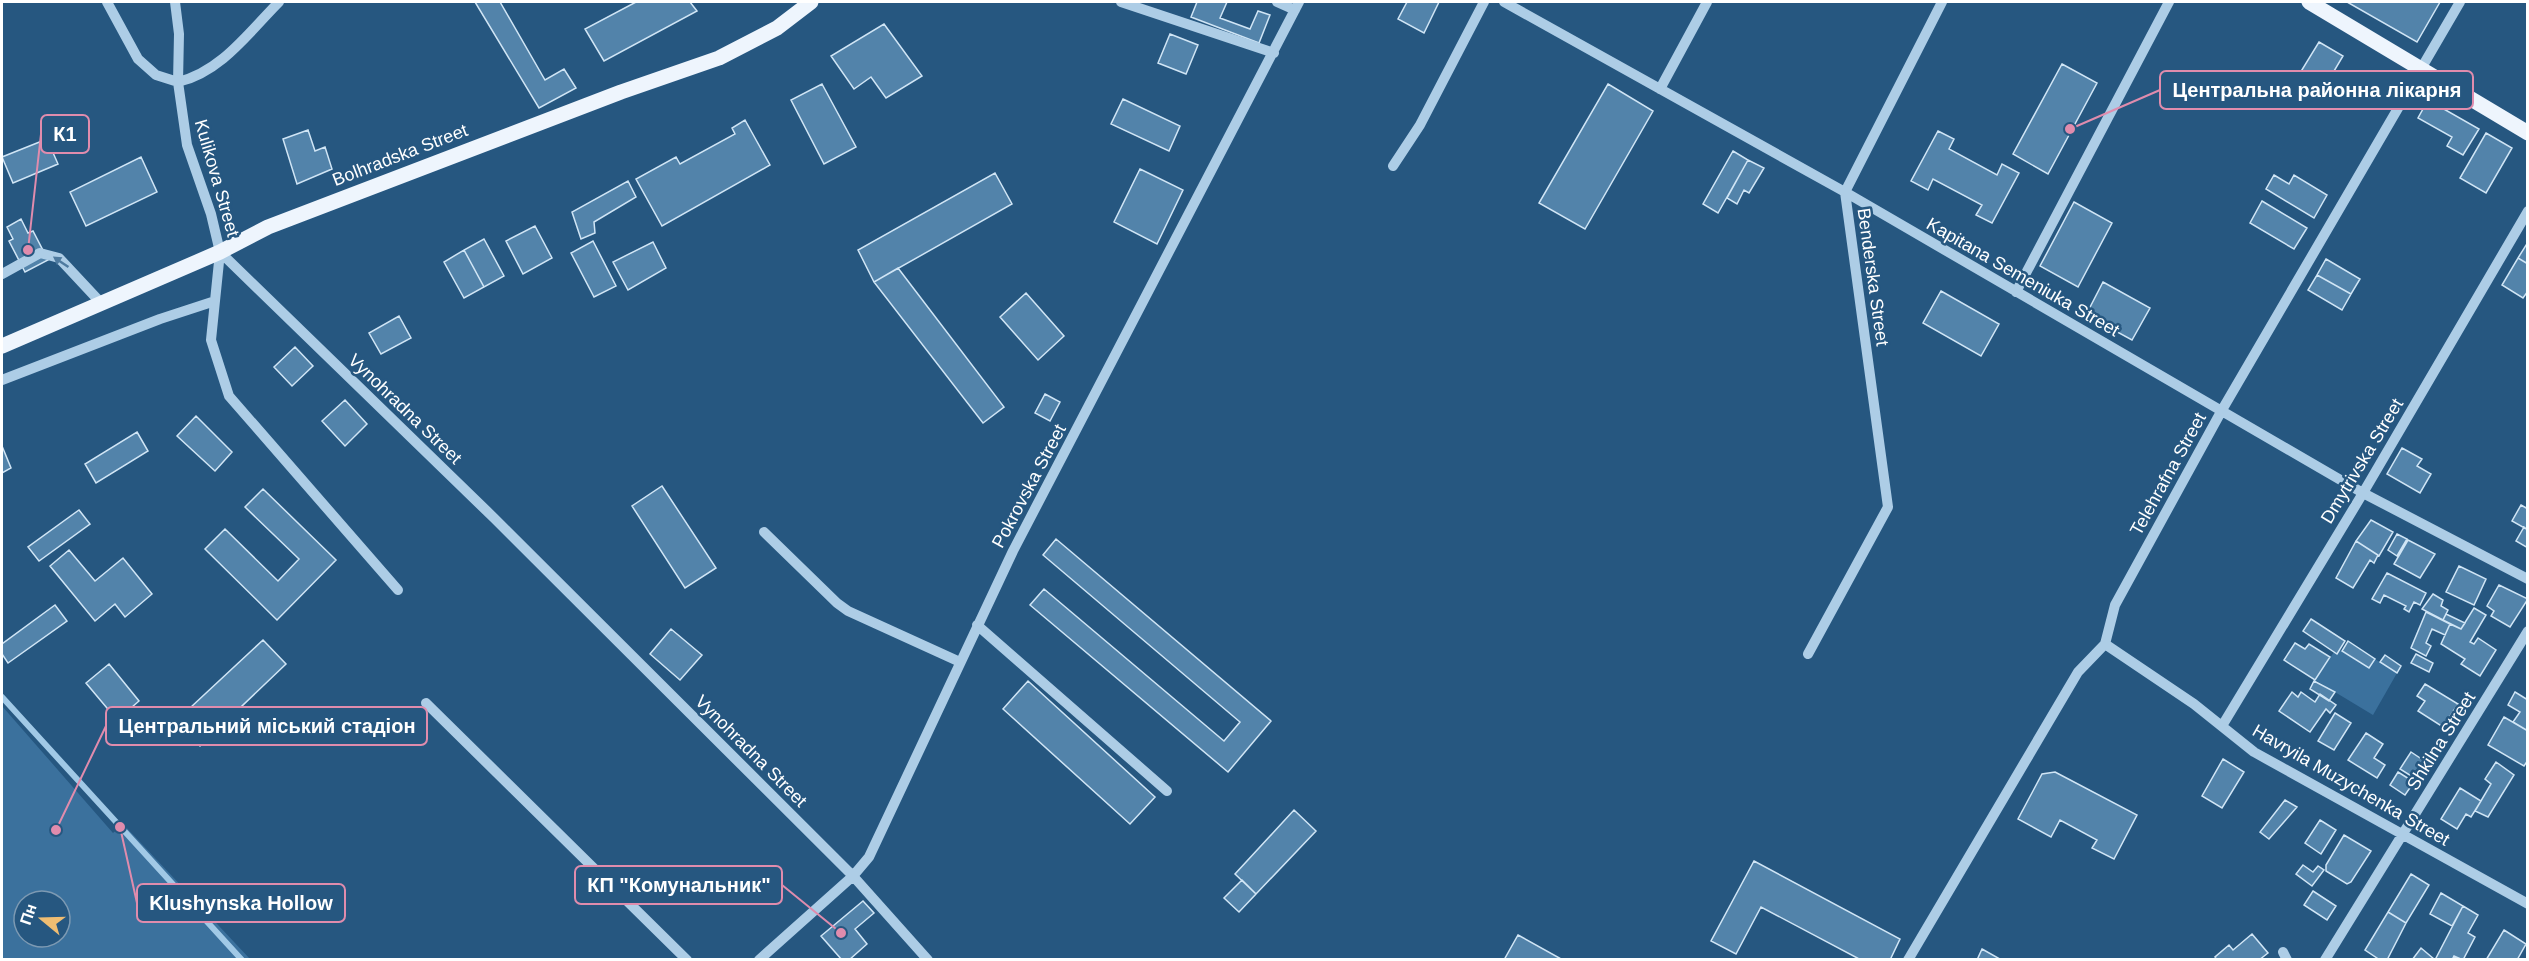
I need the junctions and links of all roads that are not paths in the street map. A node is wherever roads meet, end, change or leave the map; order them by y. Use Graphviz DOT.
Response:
graph roads {
  1 [pos="107,2"];
  2 [pos="175,2"];
  3 [pos="279,2"];
  4 [pos="811,2"];
  5 [pos="1122,2"];
  6 [pos="1277,2"];
  7 [pos="1484,2"];
  8 [pos="1503,2"];
  9 [pos="1707,2"];
  10 [pos="1942,2"];
  11 [pos="2169,2"];
  12 [pos="2309,2"];
  13 [pos="2460,2"];
  14 [pos="1297,6"];
  15 [pos="1274,53"];
  16 [pos="2423,69"];
  17 [pos="178,82"];
  18 [pos="1660,89"];
  19 [pos="2528,133"];
  20 [pos="1393,166"];
  21 [pos="1845,192"];
  22 [pos="2528,211"];
  23 [pos="220,252"];
  24 [pos="2,274"];
  25 [pos="2016,292"];
  26 [pos="215,301"];
  27 [pos="102,304"];
  28 [pos="3,343"];
  29 [pos="2,380"];
  30 [pos="2222,410"];
  31 [pos="2363,492"];
  32 [pos="764,532"];
  33 [pos="2528,579"];
  34 [pos="398,590"];
  35 [pos="977,625"];
  36 [pos="2528,631"];
  37 [pos="2105,644"];
  38 [pos="1809,654"];
  39 [pos="960,662"];
  40 [pos="426,703"];
  41 [pos="2222,726"];
  42 [pos="1167,791"];
  43 [pos="2403,834"];
  44 [pos="853,876"];
  45 [pos="2528,904"];
  46 [pos="687,960"];
  47 [pos="759,960"];
  48 [pos="928,960"];
  49 [pos="1908,960"];
  50 [pos="2325,960"];
  1 -- 17 [label="street"];
  2 -- 17 [label="street, Kulikova Street"];
  3 -- 17 [label="street"];
  4 -- 23 [label="main road, Bolhradska Street"];
  5 -- 15 [label="street"];
  6 -- 14 [label="street"];
  7 -- 20 [label="street"];
  8 -- 18 [label="street, Kapitana Semeniuka Street"];
  9 -- 18 [label="street"];
  10 -- 21 [label="street, Benderska Street"];
  11 -- 25 [label="street"];
  12 -- 16 [label="main road"];
  13 -- 16 [label="street, Telehrafna Street"];
  14 -- 15 [label="street, Pokrovska Street"];
  15 -- 35 [label="street, Pokrovska Street"];
  16 -- 19 [label="main road"];
  16 -- 30 [label="street, Telehrafna Street"];
  17 -- 23 [label="street, Kulikova Street"];
  18 -- 21 [label="street, Kapitana Semeniuka Street"];
  21 -- 25 [label="street, Kapitana Semeniuka Street"];
  21 -- 38 [label="street, Benderska Street"];
  22 -- 31 [label="street, Dmytrivska Street"];
  23 -- 26 [label="street"];
  23 -- 27 [label="main road, Bolhradska Street"];
  23 -- 44 [label="street, Vynohradna Street"];
  27 -- 24 [label="street, one-way"];
  25 -- 30 [label="street, Kapitana Semeniuka Street"];
  26 -- 29 [label="street"];
  26 -- 34 [label="street"];
  27 -- 28 [label="main road, Bolhradska Street"];
  30 -- 31 [label="street, Kapitana Semeniuka Street"];
  30 -- 37 [label="street, Telehrafna Street"];
  31 -- 33 [label="street, Kapitana Semeniuka Street"];
  31 -- 41 [label="street, Dmytrivska Street"];
  32 -- 39 [label="street"];
  35 -- 39 [label="street, Pokrovska Street"];
  35 -- 42 [label="street"];
  36 -- 43 [label="street, Shkilna Street"];
  37 -- 41 [label="street, Havryila Muzychenka Street"];
  37 -- 49 [label="street, Telehrafna Street"];
  39 -- 44 [label="street, Pokrovska Street"];
  40 -- 46 [label="street"];
  41 -- 43 [label="street, Havryila Muzychenka Street"];
  43 -- 45 [label="street, Havryila Muzychenka Street"];
  43 -- 50 [label="street, Shkilna Street"];
  44 -- 47 [label="street, Pokrovska Street"];
  44 -- 48 [label="street, Vynohradna Street"];
}
